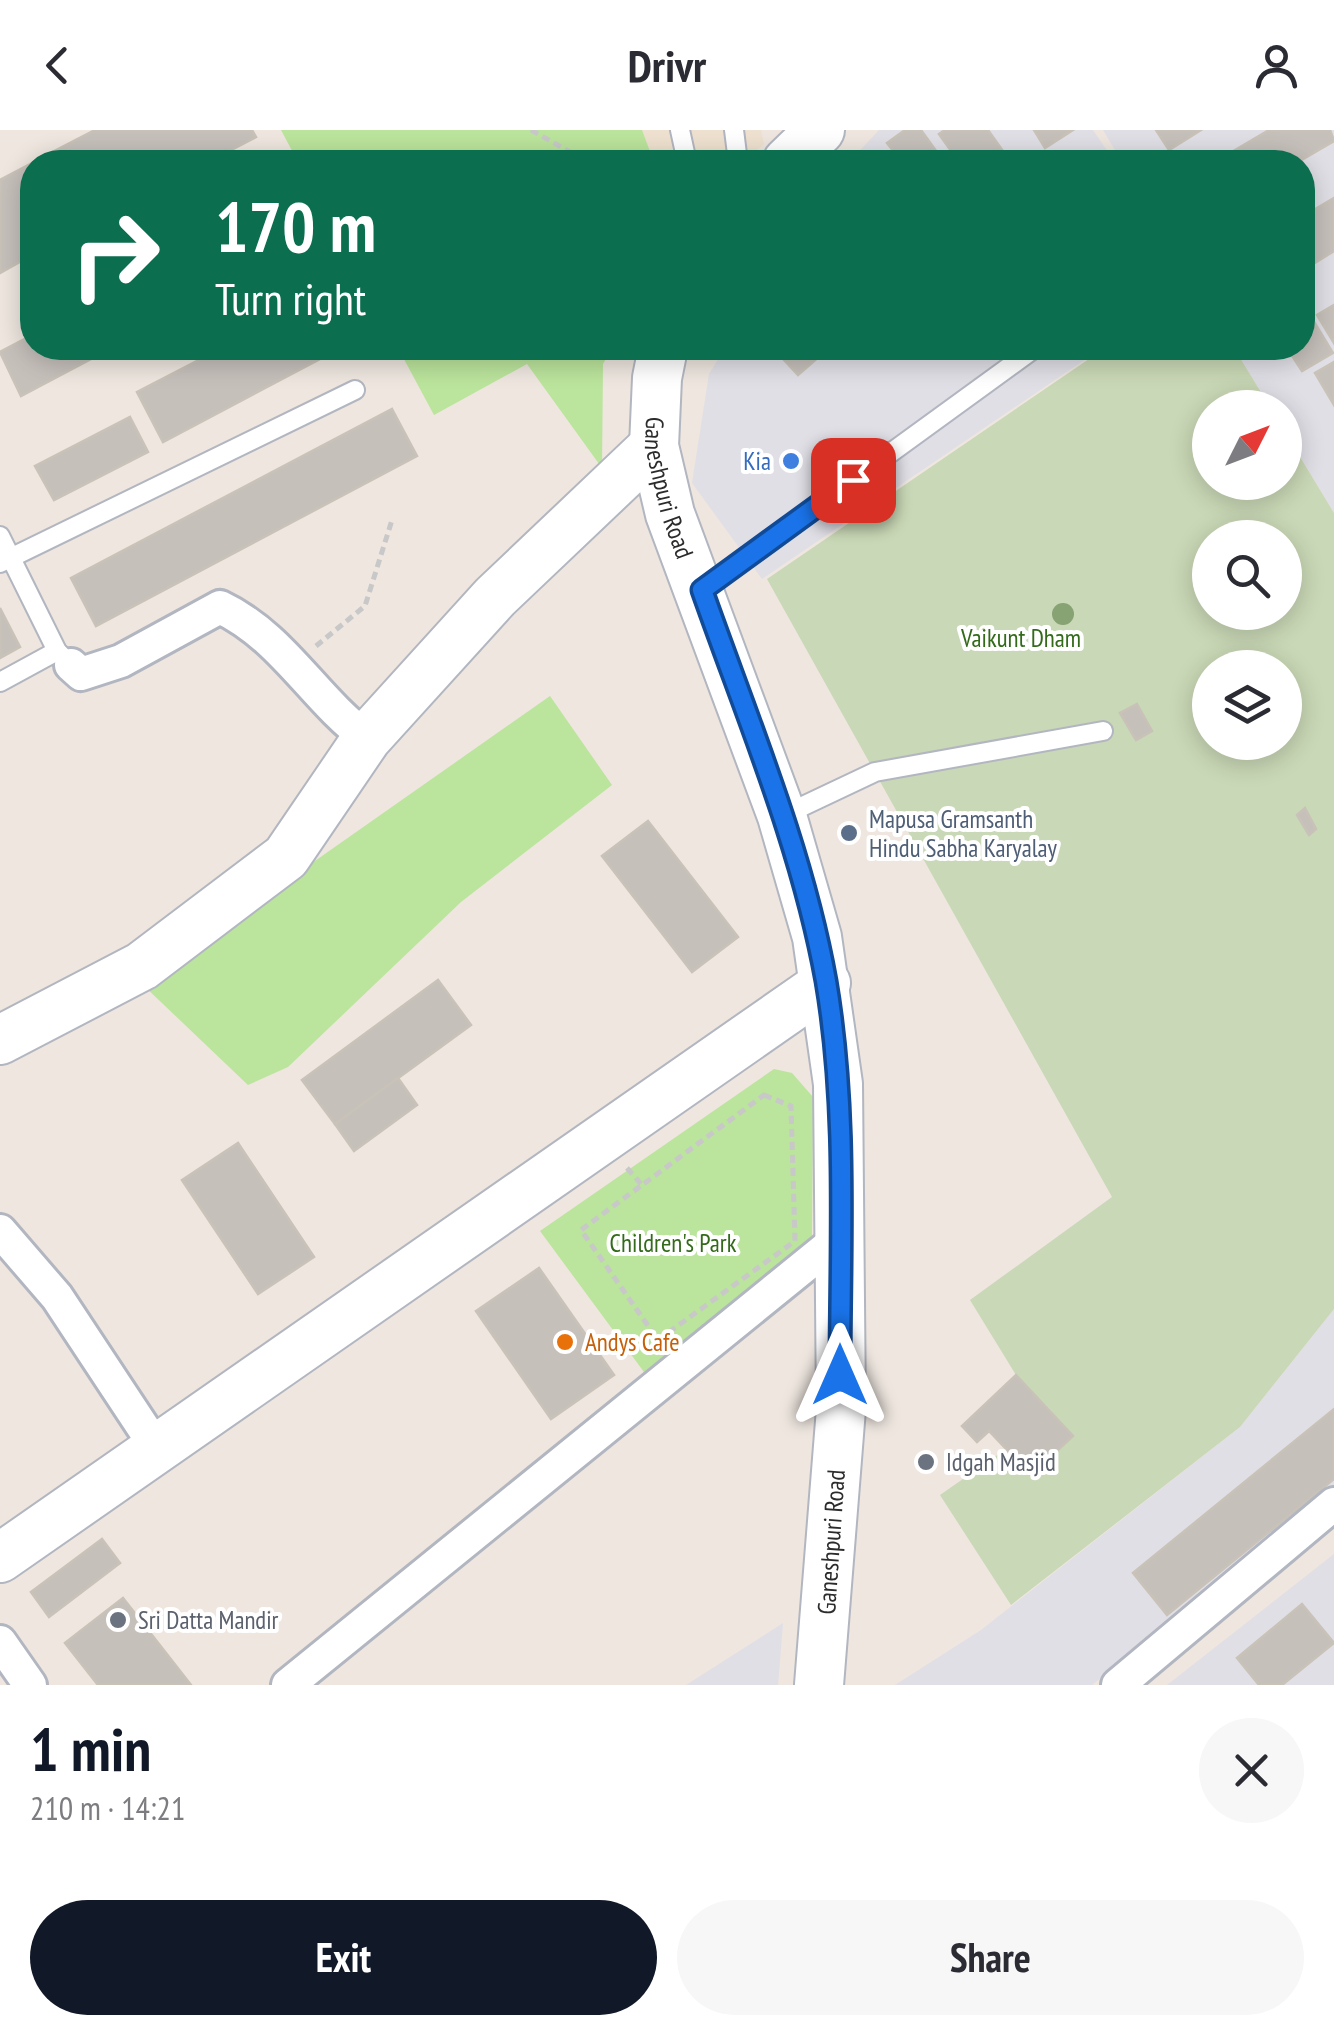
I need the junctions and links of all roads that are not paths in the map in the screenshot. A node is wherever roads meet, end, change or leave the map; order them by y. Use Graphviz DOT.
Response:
graph roads {
  1 [pos="820,130"];
  2 [pos="799,150"];
  3 [pos="661,360"];
  4 [pos="1018,360"];
  5 [pos="356,390"];
  6 [pos="654,446"];
  7 [pos="0,536"];
  8 [pos="5,561"];
  9 [pos="702,590"];
  10 [pos="64,658"];
  11 [pos="0,682"];
  12 [pos="1103,730"];
  13 [pos="368,738"];
  14 [pos="782,816"];
  15 [pos="826,983"];
  16 [pos="0,1040"];
  17 [pos="0,1231"];
  18 [pos="840,1238"];
  19 [pos="158,1450"];
  20 [pos="1334,1504"];
  21 [pos="0,1558"];
  22 [pos="0,1642"];
  23 [pos="30,1685"];
  24 [pos="288,1685"];
  25 [pos="820,1685"];
  26 [pos="1118,1685"];
  1 -- 2 [label="street"];
  3 -- 6 [label="street, Ganeshpuri Road"];
  4 -- 9 [label="lane"];
  5 -- 8 [label="lane"];
  6 -- 9 [label="street, Ganeshpuri Road"];
  6 -- 13 [label="street"];
  7 -- 8 [label="lane"];
  8 -- 10 [label="lane"];
  9 -- 14 [label="street, Ganeshpuri Road"];
  10 -- 11 [label="lane"];
  10 -- 13 [label="street"];
  12 -- 14 [label="lane"];
  13 -- 16 [label="street"];
  14 -- 15 [label="street, Ganeshpuri Road"];
  15 -- 18 [label="street, Ganeshpuri Road"];
  15 -- 19 [label="street"];
  17 -- 19 [label="street"];
  18 -- 24 [label="street"];
  18 -- 25 [label="street, Ganeshpuri Road"];
  19 -- 21 [label="street"];
  20 -- 26 [label="street"];
  22 -- 23 [label="street"];
}
